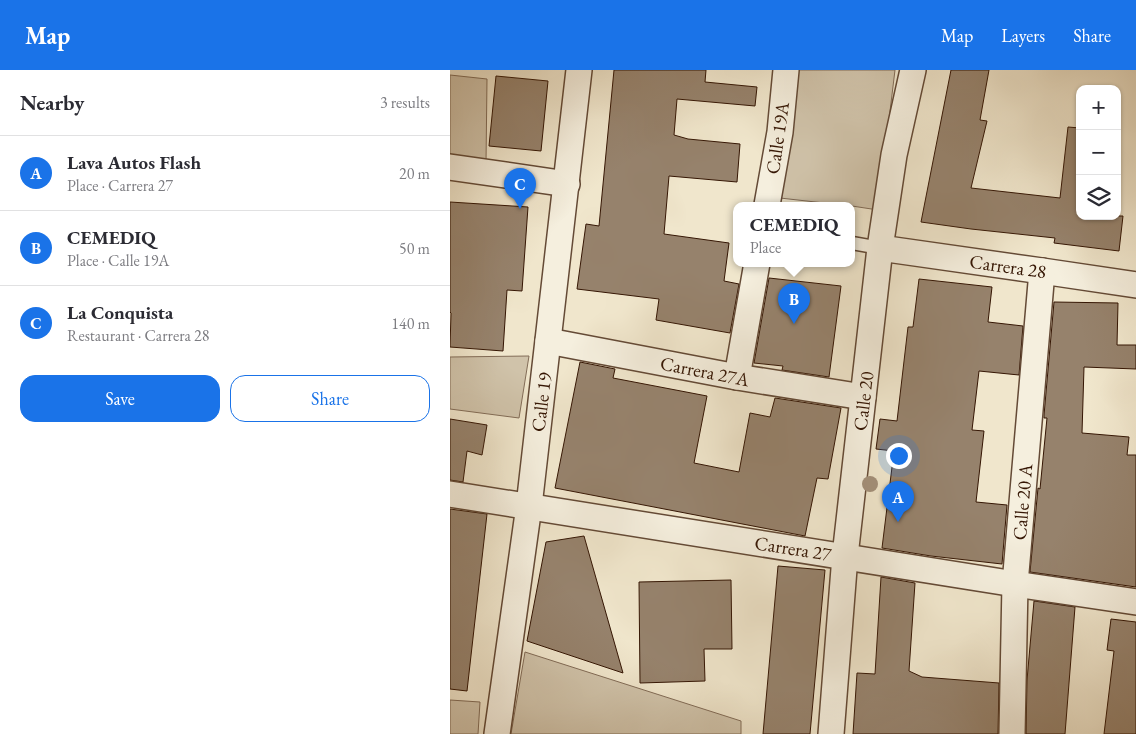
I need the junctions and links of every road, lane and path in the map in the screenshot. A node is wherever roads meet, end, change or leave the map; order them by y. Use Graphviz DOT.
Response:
graph roads {
  1 [pos="579,70"];
  2 [pos="786,70"];
  3 [pos="913,70"];
  4 [pos="450,167"];
  5 [pos="566,184"];
  6 [pos="768,202"];
  7 [pos="855,244"];
  8 [pos="880,248"];
  9 [pos="756,267"];
  10 [pos="1042,270"];
  11 [pos="1136,285"];
  12 [pos="548,341"];
  13 [pos="737,377"];
  14 [pos="863,397"];
  15 [pos="450,494"];
  16 [pos="529,506"];
  17 [pos="845,556"];
  18 [pos="1014,584"];
  19 [pos="1136,602"];
  20 [pos="497,734"];
  21 [pos="831,734"];
  22 [pos="1012,734"];
  1 -- 5 [label="street, Calle 19"];
  2 -- 6 [label="street, Calle 19A"];
  3 -- 8 [label="street, Calle 20"];
  4 -- 5 [label="street"];
  5 -- 12 [label="street, Calle 19"];
  7 -- 8 [label="lane"];
  8 -- 10 [label="street, Carrera 28"];
  8 -- 14 [label="street, Calle 20"];
  9 -- 13 [label="street"];
  10 -- 11 [label="street, Carrera 28"];
  10 -- 18 [label="street, Calle 20 A"];
  12 -- 13 [label="street, Carrera 27A"];
  12 -- 16 [label="street, Calle 19"];
  13 -- 14 [label="street, Carrera 27A"];
  14 -- 17 [label="street, Calle 20"];
  15 -- 16 [label="street, Carrera 27"];
  16 -- 17 [label="street, Carrera 27"];
  16 -- 20 [label="street, Calle 19"];
  17 -- 18 [label="street, Carrera 27"];
  17 -- 21 [label="street, Calle 20"];
  18 -- 19 [label="street, Carrera 27"];
  18 -- 22 [label="street, Calle 20 A"];
}
